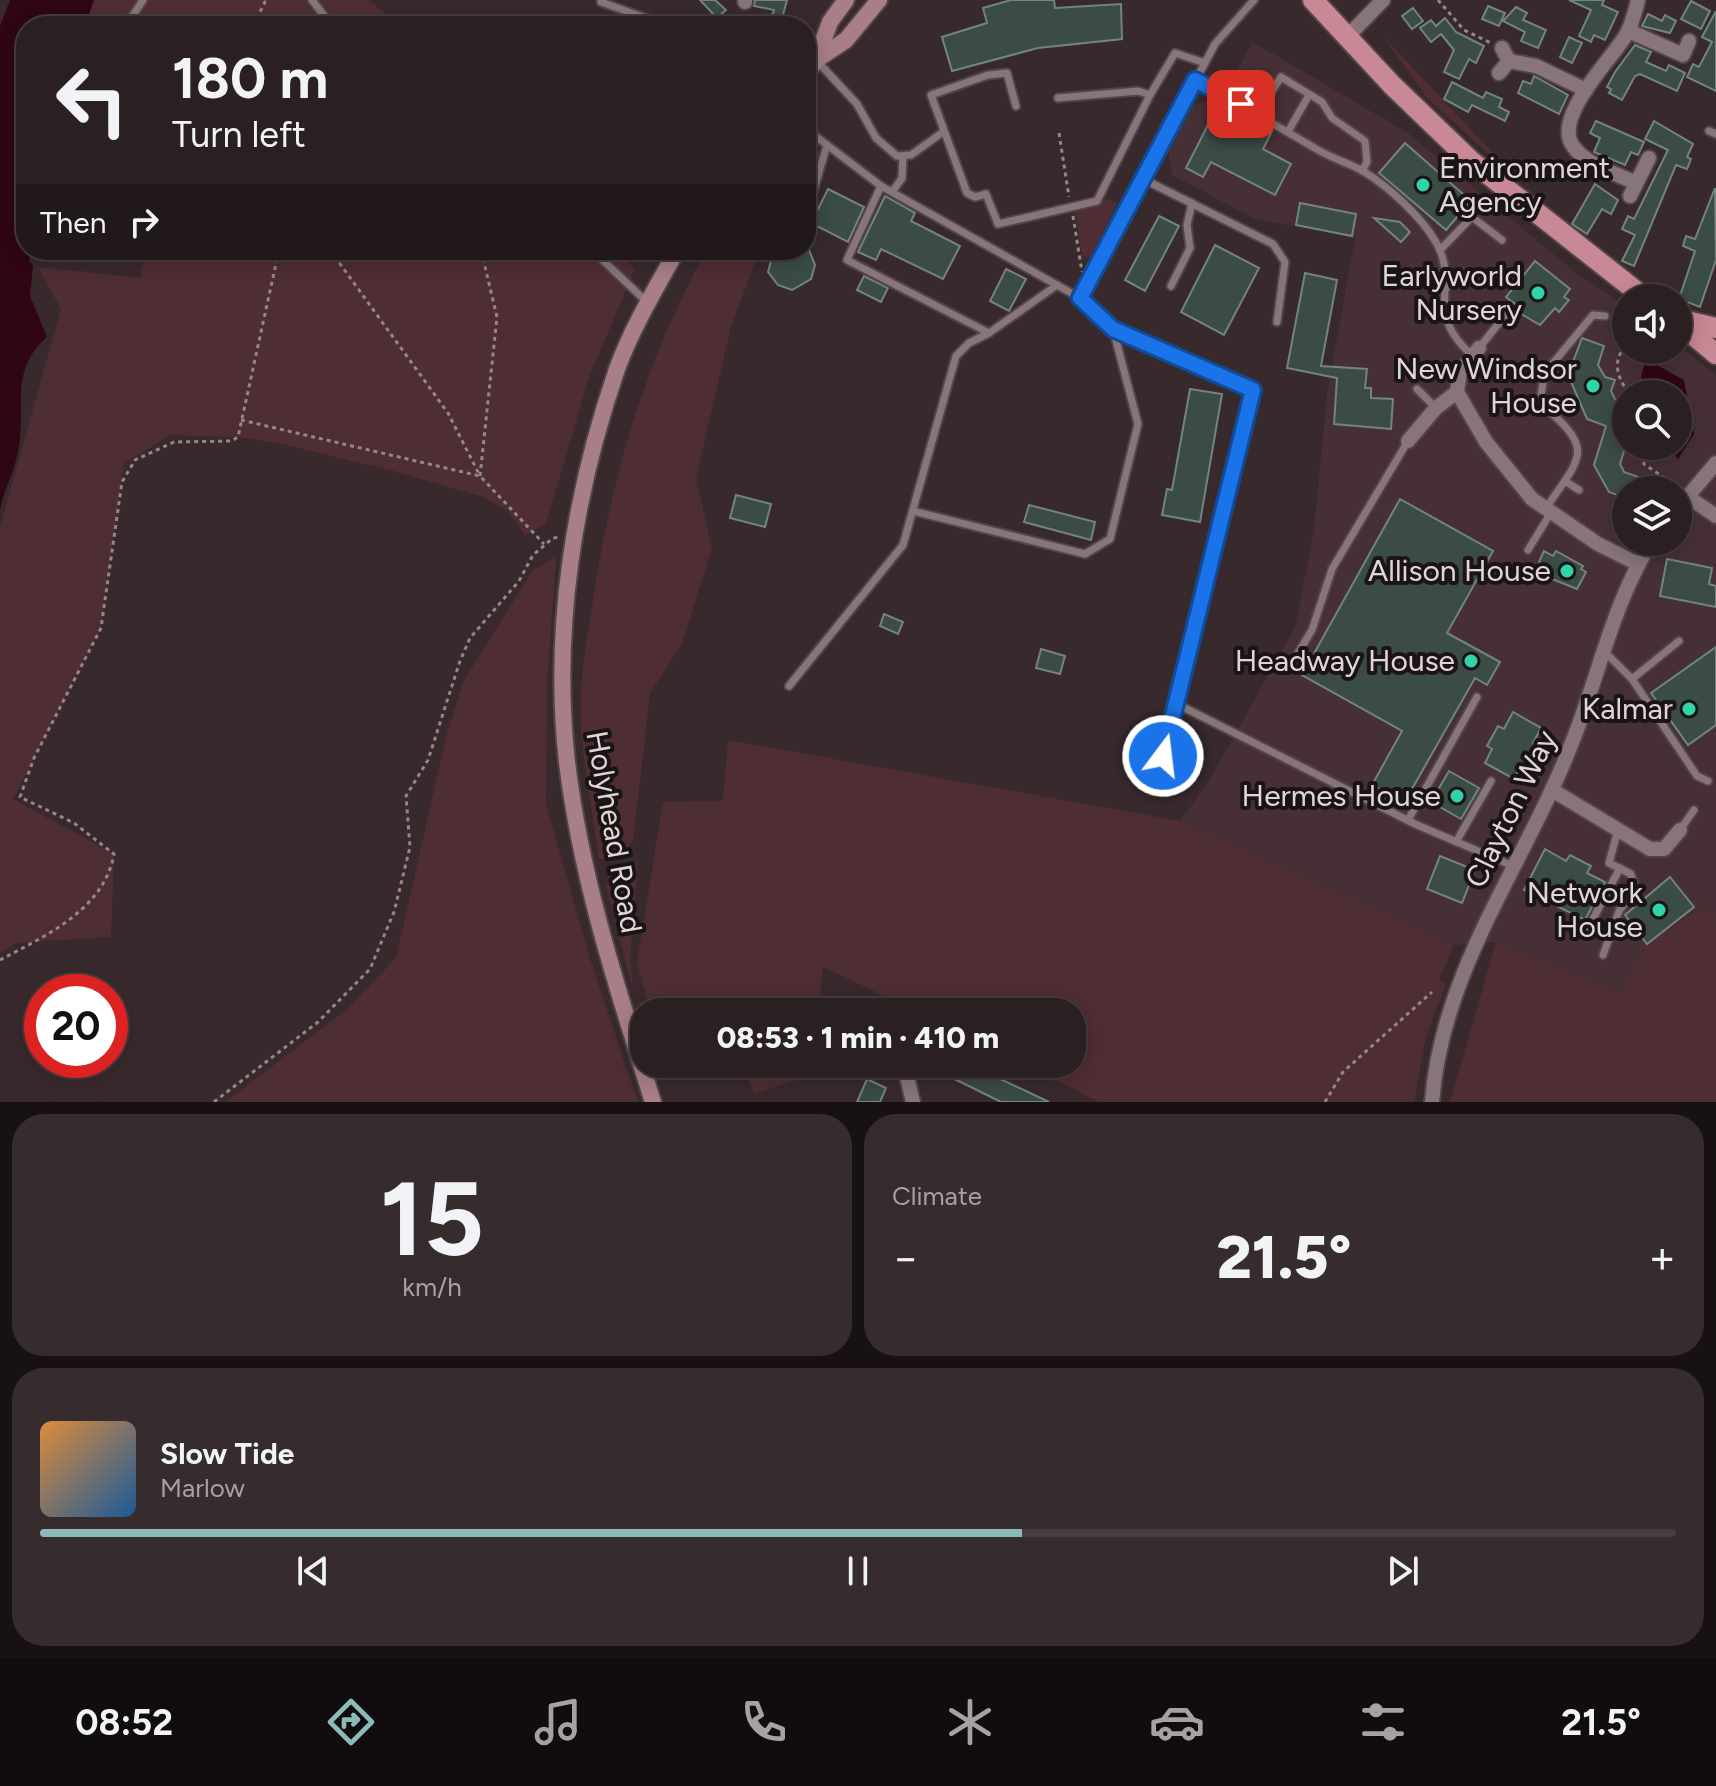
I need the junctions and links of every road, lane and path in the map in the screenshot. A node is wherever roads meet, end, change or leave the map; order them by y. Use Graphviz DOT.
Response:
graph roads {
  1 [pos="312,0"];
  2 [pos="846,0"];
  3 [pos="879,0"];
  4 [pos="1254,0"];
  5 [pos="1313,0"];
  6 [pos="1383,0"];
  7 [pos="1438,0"];
  8 [pos="1638,0"];
  9 [pos="601,2"];
  10 [pos="324,16"];
  11 [pos="640,16"];
  12 [pos="1629,31"];
  13 [pos="1347,37"];
  14 [pos="1689,41"];
  15 [pos="816,55"];
  16 [pos="1504,61"];
  17 [pos="816,63"];
  18 [pos="1205,63"];
  19 [pos="816,71"];
  20 [pos="1195,80"];
  21 [pos="1586,90"];
  22 [pos="1150,95"];
  23 [pos="1309,95"];
  24 [pos="1058,98"];
  25 [pos="1016,106"];
  26 [pos="1258,113"];
  27 [pos="1289,130"];
  28 [pos="943,132"];
  29 [pos="816,137"];
  30 [pos="827,145"];
  31 [pos="903,156"];
  32 [pos="1649,158"];
  33 [pos="1362,171"];
  34 [pos="1143,179"];
  35 [pos="816,182"];
  36 [pos="881,186"];
  37 [pos="892,192"];
  38 [pos="1192,203"];
  39 [pos="1502,240"];
  40 [pos="1440,250"];
  41 [pos="277,260"];
  42 [pos="337,260"];
  43 [pos="483,260"];
  44 [pos="603,260"];
  45 [pos="672,260"];
  46 [pos="1463,273"];
  47 [pos="1627,284"];
  48 [pos="1057,285"];
  49 [pos="1171,286"];
  50 [pos="1443,291"];
  51 [pos="1080,298"];
  52 [pos="648,303"];
  53 [pos="1507,313"];
  54 [pos="1605,316"];
  55 [pos="1277,322"];
  56 [pos="1692,324"];
  57 [pos="1716,328"];
  58 [pos="1113,329"];
  59 [pos="989,333"];
  60 [pos="1692,333"];
  61 [pos="1476,352"];
  62 [pos="1716,354"];
  63 [pos="1417,389"];
  64 [pos="1457,392"];
  65 [pos="1436,408"];
  66 [pos="241,420"];
  67 [pos="1408,441"];
  68 [pos="1643,460"];
  69 [pos="1716,463"];
  70 [pos="480,476"];
  71 [pos="1661,476"];
  72 [pos="1568,483"];
  73 [pos="1579,490"];
  74 [pos="1692,491"];
  75 [pos="1692,506"];
  76 [pos="913,511"];
  77 [pos="1548,512"];
  78 [pos="1716,516"];
  79 [pos="561,537"];
  80 [pos="544,544"];
  81 [pos="1528,550"];
  82 [pos="1643,556"];
  83 [pos="1638,564"];
  84 [pos="1679,641"];
  85 [pos="1602,649"];
  86 [pos="1298,653"];
  87 [pos="1632,679"];
  88 [pos="789,686"];
  89 [pos="1477,697"];
  90 [pos="1177,704"];
  91 [pos="1163,756"];
  92 [pos="1491,781"];
  93 [pos="1708,781"];
  94 [pos="1552,790"];
  95 [pos="1694,810"];
  96 [pos="1412,822"];
  97 [pos="1618,830"];
  98 [pos="1680,830"];
  99 [pos="1456,842"];
  100 [pos="1513,866"];
  101 [pos="1620,868"];
  102 [pos="1585,934"];
  103 [pos="1603,955"];
  104 [pos="0,960"];
  105 [pos="1432,992"];
  106 [pos="907,1078"];
  107 [pos="214,1102"];
  108 [pos="653,1102"];
  109 [pos="913,1102"];
  110 [pos="1325,1102"];
  111 [pos="1432,1102"];
  1 -- 10 [label="lane"];
  2 -- 15 [label="main road"];
  3 -- 17 [label="main road"];
  4 -- 18 [label="lane"];
  5 -- 13 [label="main road"];
  6 -- 13 [label="street"];
  7 -- 16 [label="path"];
  8 -- 12 [label="street"];
  9 -- 11 [label="lane"];
  12 -- 14 [label="street"];
  12 -- 21 [label="street"];
  13 -- 47 [label="main road"];
  16 -- 21 [label="street"];
  18 -- 20 [label="lane"];
  18 -- 22 [label="lane"];
  19 -- 31 [label="lane"];
  20 -- 26 [label="lane"];
  20 -- 34 [label="lane"];
  21 -- 32 [label="street"];
  22 -- 24 [label="lane"];
  22 -- 28 [label="lane"];
  23 -- 26 [label="lane"];
  23 -- 27 [label="lane"];
  23 -- 33 [label="lane"];
  25 -- 28 [label="lane"];
  26 -- 27 [label="lane"];
  27 -- 33 [label="lane"];
  28 -- 31 [label="lane"];
  29 -- 30 [label="lane"];
  30 -- 35 [label="lane"];
  30 -- 36 [label="lane"];
  31 -- 37 [label="lane"];
  33 -- 40 [label="lane"];
  34 -- 38 [label="lane"];
  34 -- 51 [label="lane"];
  36 -- 37 [label="lane"];
  36 -- 59 [label="lane"];
  37 -- 48 [label="lane"];
  38 -- 49 [label="lane"];
  38 -- 55 [label="lane"];
  39 -- 40 [label="lane"];
  40 -- 50 [label="lane"];
  41 -- 66 [label="path"];
  42 -- 70 [label="path"];
  43 -- 70 [label="path"];
  44 -- 52 [label="lane"];
  45 -- 52 [label="main road, Holyhead Road"];
  46 -- 50 [label="lane"];
  48 -- 51 [label="lane"];
  48 -- 59 [label="lane"];
  50 -- 61 [label="lane"];
  51 -- 58 [label="lane"];
  52 -- 108 [label="main road, Holyhead Road"];
  53 -- 61 [label="lane"];
  54 -- 72 [label="lane"];
  56 -- 57 [label="main road"];
  58 -- 76 [label="lane"];
  58 -- 90 [label="lane"];
  59 -- 76 [label="lane"];
  60 -- 62 [label="main road"];
  61 -- 64 [label="street"];
  63 -- 65 [label="lane"];
  64 -- 65 [label="street"];
  64 -- 77 [label="street"];
  65 -- 67 [label="street"];
  66 -- 70 [label="path"];
  66 -- 104 [label="path"];
  67 -- 86 [label="lane"];
  68 -- 71 [label="path"];
  69 -- 74 [label="street"];
  70 -- 80 [label="path"];
  72 -- 73 [label="lane"];
  72 -- 77 [label="lane"];
  75 -- 78 [label="street"];
  76 -- 88 [label="lane"];
  77 -- 81 [label="lane"];
  77 -- 83 [label="street"];
  79 -- 80 [label="path"];
  80 -- 107 [label="path"];
  82 -- 83 [label="street, Clayton Way"];
  83 -- 85 [label="street, Clayton Way"];
  84 -- 87 [label="lane"];
  85 -- 87 [label="lane"];
  85 -- 94 [label="street, Clayton Way"];
  87 -- 93 [label="lane"];
  89 -- 96 [label="lane"];
  90 -- 91 [label="lane"];
  90 -- 96 [label="lane"];
  92 -- 99 [label="lane"];
  94 -- 97 [label="street"];
  94 -- 100 [label="street, Clayton Way"];
  95 -- 98 [label="lane"];
  96 -- 99 [label="lane"];
  97 -- 98 [label="street"];
  97 -- 101 [label="lane"];
  99 -- 100 [label="lane"];
  100 -- 111 [label="street, Clayton Way"];
  101 -- 102 [label="lane"];
  101 -- 103 [label="lane"];
  105 -- 110 [label="path"];
  106 -- 109 [label="street"];
}
